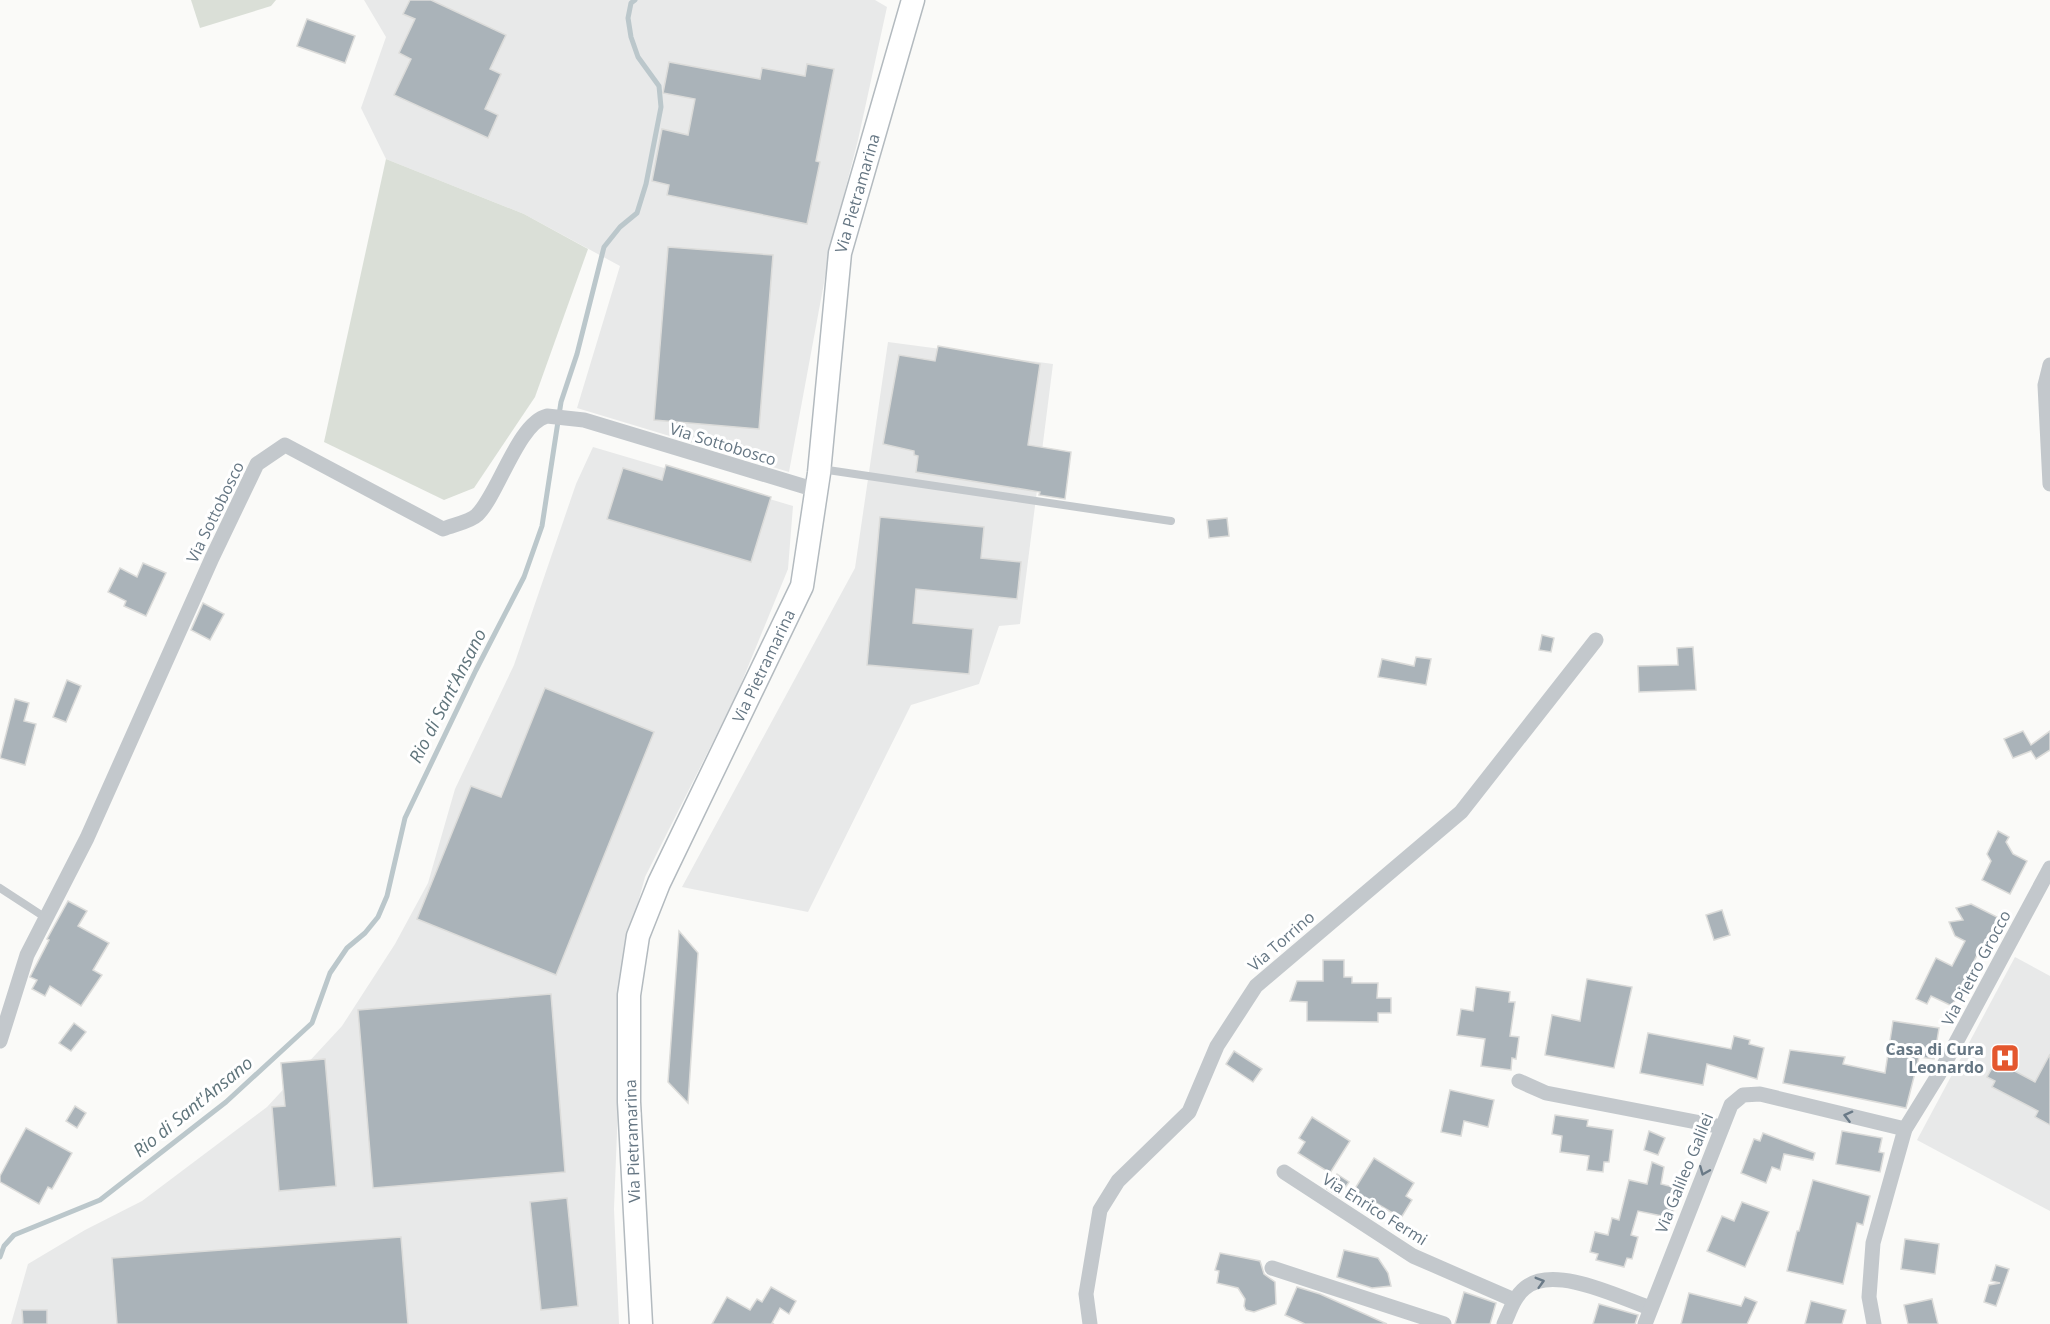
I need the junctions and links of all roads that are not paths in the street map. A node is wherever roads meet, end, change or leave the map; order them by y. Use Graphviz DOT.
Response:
graph roads {
  1 [pos="913,0"];
  2 [pos="2050,365"];
  3 [pos="818,480"];
  4 [pos="2050,484"];
  5 [pos="1171,521"];
  6 [pos="1596,640"];
  7 [pos="2050,868"];
  8 [pos="0,888"];
  9 [pos="46,918"];
  10 [pos="0,1041"];
  11 [pos="1519,1081"];
  12 [pos="1722,1127"];
  13 [pos="1905,1130"];
  14 [pos="1284,1172"];
  15 [pos="1272,1268"];
  16 [pos="1514,1300"];
  17 [pos="1650,1308"];
  18 [pos="641,1324"];
  19 [pos="1090,1324"];
  20 [pos="1444,1324"];
  21 [pos="1504,1324"];
  22 [pos="1645,1324"];
  23 [pos="1874,1324"];
  1 -- 3 [label="main road, Via Pietramarina"];
  2 -- 4 [label="street"];
  3 -- 5 [label="lane"];
  3 -- 9 [label="street, Via Sottobosco"];
  3 -- 18 [label="main road, Via Pietramarina"];
  6 -- 19 [label="street, Via Torrino"];
  7 -- 13 [label="street, Via Pietro Grocco"];
  8 -- 9 [label="lane"];
  9 -- 10 [label="street, Via Sottobosco"];
  11 -- 12 [label="street"];
  13 -- 12 [label="street, Via Galileo Galilei, one-way"];
  12 -- 17 [label="street, Via Galileo Galilei, one-way"];
  13 -- 23 [label="street, Via Pietro Grocco"];
  14 -- 16 [label="street, Via Enrico Fermi"];
  15 -- 20 [label="street"];
  16 -- 17 [label="street, one-way"];
  16 -- 21 [label="street"];
  17 -- 22 [label="street, Via Galileo Galilei"];
}
